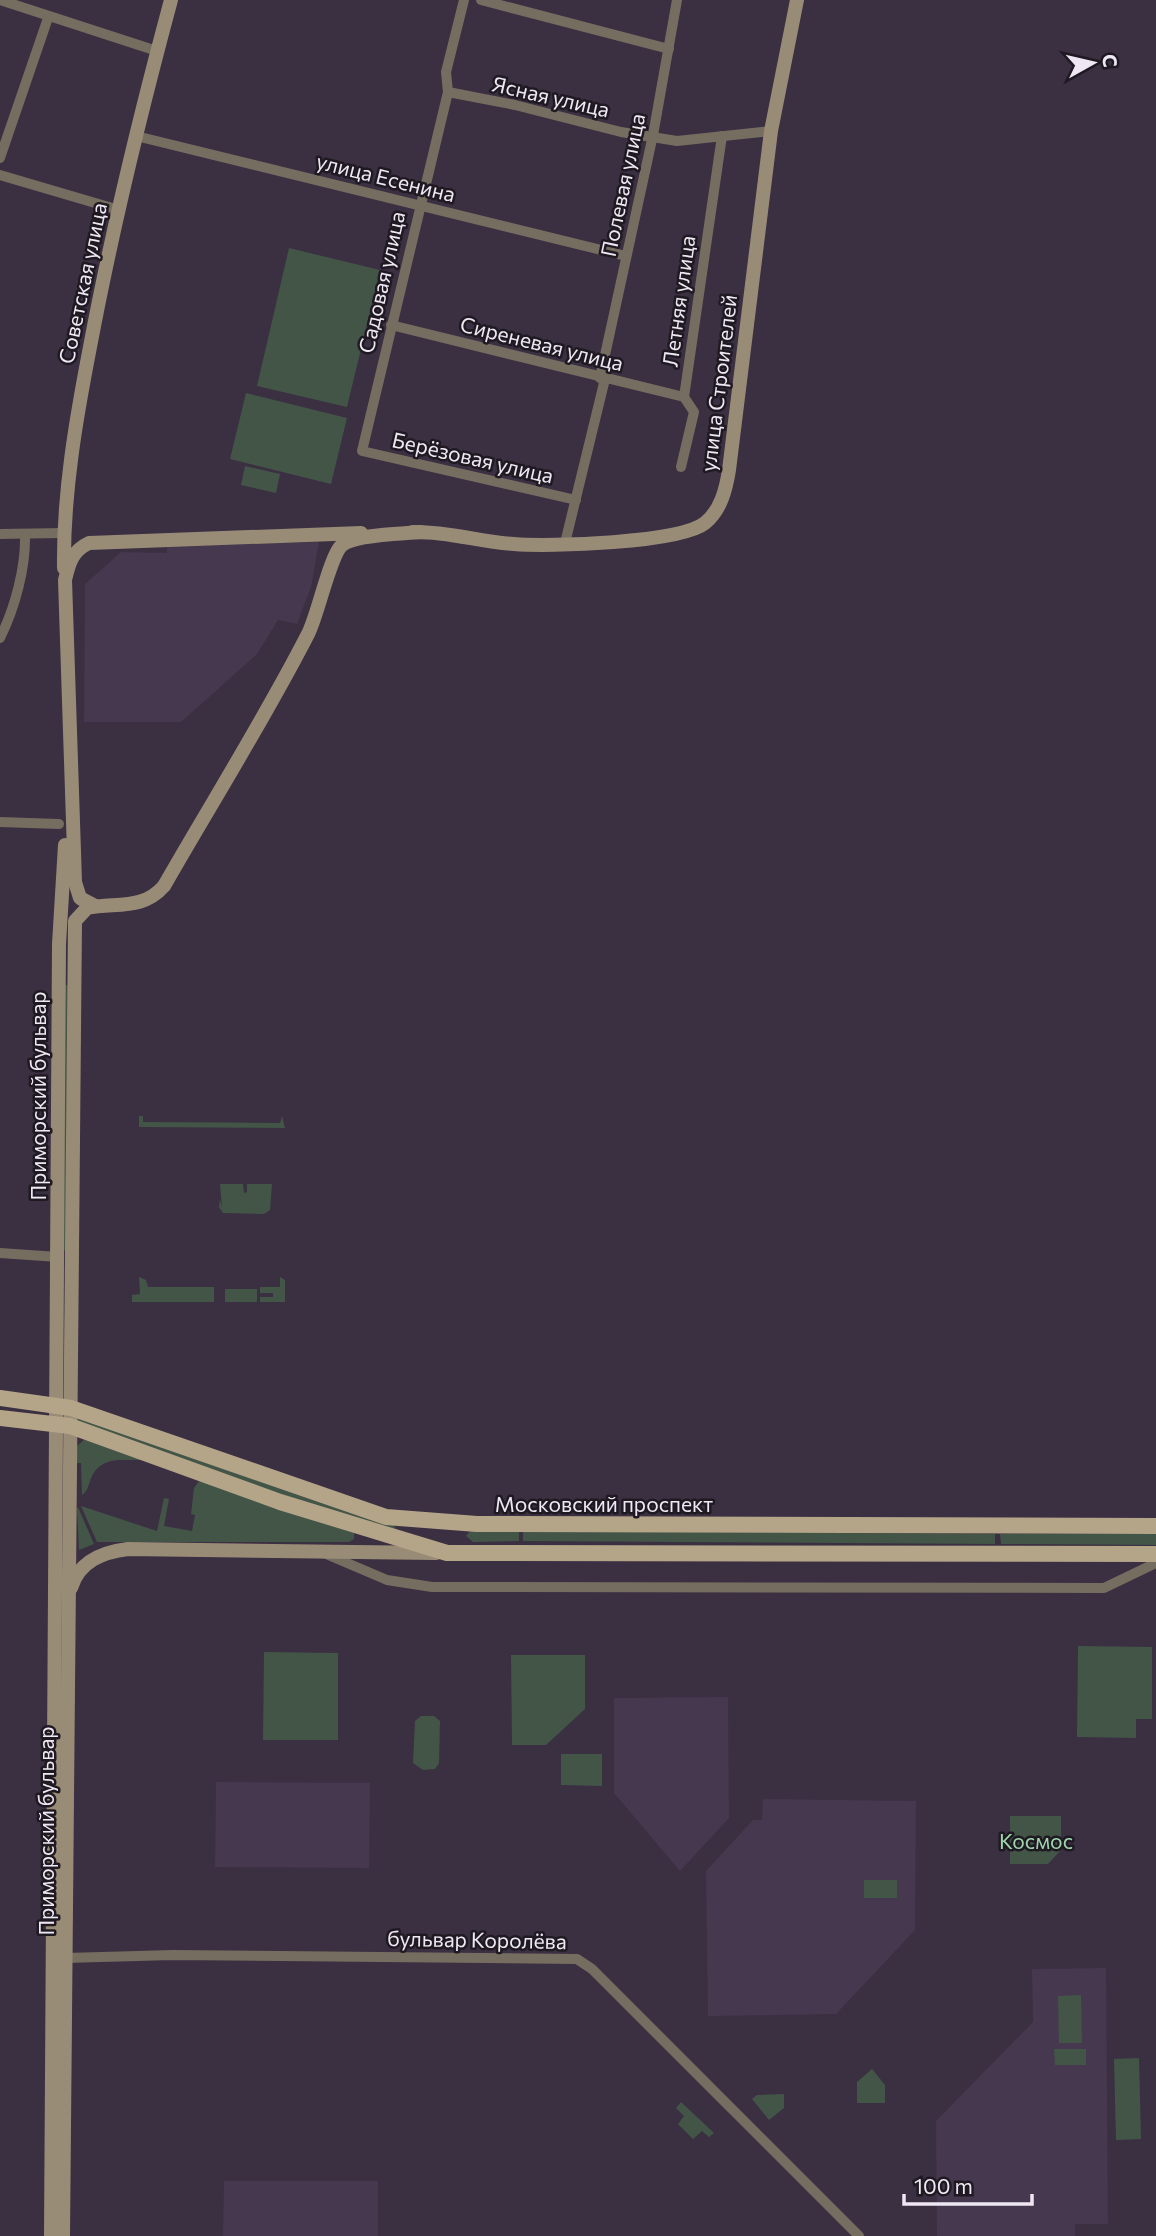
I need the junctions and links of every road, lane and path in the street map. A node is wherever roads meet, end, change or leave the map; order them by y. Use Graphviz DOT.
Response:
graph roads {
  1 [pos="0,0"];
  2 [pos="171,0"];
  3 [pos="464,0"];
  4 [pos="481,0"];
  5 [pos="677,0"];
  6 [pos="797,0"];
  7 [pos="48,18"];
  8 [pos="669,49"];
  9 [pos="157,51"];
  10 [pos="448,92"];
  11 [pos="771,131"];
  12 [pos="653,135"];
  13 [pos="136,136"];
  14 [pos="722,136"];
  15 [pos="0,158"];
  16 [pos="0,175"];
  17 [pos="419,204"];
  18 [pos="119,210"];
  19 [pos="626,256"];
  20 [pos="391,326"];
  21 [pos="602,379"];
  22 [pos="684,397"];
  23 [pos="362,450"];
  24 [pos="681,467"];
  25 [pos="576,500"];
  26 [pos="66,513"];
  27 [pos="421,532"];
  28 [pos="63,533"];
  29 [pos="0,534"];
  30 [pos="25,534"];
  31 [pos="300,535"];
  32 [pos="89,543"];
  33 [pos="565,543"];
  34 [pos="332,563"];
  35 [pos="65,580"];
  36 [pos="0,638"];
  37 [pos="70,771"];
  38 [pos="0,822"];
  39 [pos="59,824"];
  40 [pos="95,906"];
  41 [pos="66,944"];
  42 [pos="0,1253"];
  43 [pos="58,1257"];
  44 [pos="73,1258"];
  45 [pos="0,1398"];
  46 [pos="54,1405"];
  47 [pos="71,1408"];
  48 [pos="0,1418"];
  49 [pos="62,1424"];
  50 [pos="386,1517"];
  51 [pos="477,1524"];
  52 [pos="1156,1526"];
  53 [pos="390,1536"];
  54 [pos="320,1551"];
  55 [pos="366,1551"];
  56 [pos="476,1552"];
  57 [pos="447,1553"];
  58 [pos="1156,1555"];
  59 [pos="1156,1563"];
  60 [pos="365,1571"];
  61 [pos="68,1606"];
  62 [pos="65,1958"];
  63 [pos="51,2236"];
  64 [pos="63,2236"];
  65 [pos="859,2236"];
  1 -- 7 [label="street"];
  2 -- 9 [label="main road, Советская улица"];
  3 -- 10 [label="street, Садовая улица"];
  4 -- 8 [label="street"];
  5 -- 8 [label="street, Полевая улица"];
  6 -- 11 [label="main road, улица Строителей"];
  7 -- 9 [label="street"];
  7 -- 15 [label="street"];
  8 -- 12 [label="street, Полевая улица"];
  9 -- 13 [label="main road, Советская улица"];
  10 -- 12 [label="street, Ясная улица"];
  10 -- 17 [label="street, Садовая улица"];
  11 -- 14 [label="street, Ясная улица"];
  11 -- 33 [label="main road, улица Строителей"];
  12 -- 14 [label="street, Ясная улица"];
  12 -- 19 [label="street, Полевая улица"];
  13 -- 17 [label="street, улица Есенина"];
  13 -- 18 [label="main road, Советская улица"];
  14 -- 22 [label="street, Летняя улица"];
  16 -- 18 [label="street"];
  17 -- 19 [label="street, улица Есенина"];
  17 -- 20 [label="street, Садовая улица"];
  18 -- 26 [label="main road, Советская улица"];
  19 -- 21 [label="street, Полевая улица"];
  20 -- 21 [label="street, Сиреневая улица"];
  20 -- 23 [label="street, Садовая улица"];
  21 -- 22 [label="street, Сиреневая улица"];
  21 -- 25 [label="street, Полевая улица"];
  22 -- 24 [label="street, Летняя улица"];
  23 -- 25 [label="street, Берёзовая улица"];
  25 -- 33 [label="street, Полевая улица"];
  26 -- 28 [label="main road, Советская улица"];
  26 -- 32 [label="main road"];
  27 -- 31 [label="main road"];
  27 -- 33 [label="main road, улица Строителей"];
  27 -- 34 [label="main road"];
  28 -- 30 [label="street"];
  28 -- 35 [label="main road, Советская улица"];
  29 -- 30 [label="street"];
  30 -- 36 [label="street"];
  31 -- 32 [label="main road"];
  31 -- 34 [label="main road"];
  32 -- 35 [label="main road"];
  34 -- 40 [label="main road"];
  35 -- 37 [label="main road, Советская улица"];
  37 -- 40 [label="main road"];
  37 -- 41 [label="main road, Приморский бульвар"];
  38 -- 39 [label="street"];
  40 -- 41 [label="main road, Приморский бульвар"];
  41 -- 43 [label="main road, Приморский бульвар"];
  41 -- 44 [label="main road, Приморский бульвар"];
  42 -- 43 [label="street"];
  43 -- 44 [label="main road"];
  43 -- 46 [label="main road, Приморский бульвар"];
  44 -- 47 [label="main road, Приморский бульвар"];
  45 -- 46 [label="main road, Московский проспект"];
  46 -- 47 [label="main road, Московский проспект"];
  46 -- 49 [label="main road, Приморский бульвар"];
  47 -- 49 [label="main road"];
  47 -- 50 [label="main road, Московский проспект"];
  48 -- 49 [label="main road"];
  49 -- 53 [label="main road"];
  49 -- 61 [label="main road, Приморский бульвар"];
  49 -- 63 [label="main road"];
  50 -- 51 [label="main road, Московский проспект"];
  50 -- 53 [label="main road"];
  51 -- 52 [label="main road, Московский проспект"];
  51 -- 56 [label="main road"];
  53 -- 57 [label="main road"];
  54 -- 55 [label="main road"];
  54 -- 60 [label="street"];
  54 -- 61 [label="main road"];
  55 -- 57 [label="main road"];
  55 -- 60 [label="street"];
  56 -- 57 [label="main road"];
  56 -- 58 [label="main road"];
  59 -- 60 [label="street"];
  61 -- 62 [label="main road, Приморский бульвар"];
  62 -- 64 [label="main road, Приморский бульвар"];
  62 -- 65 [label="street, бульвар Королёва"];
}
